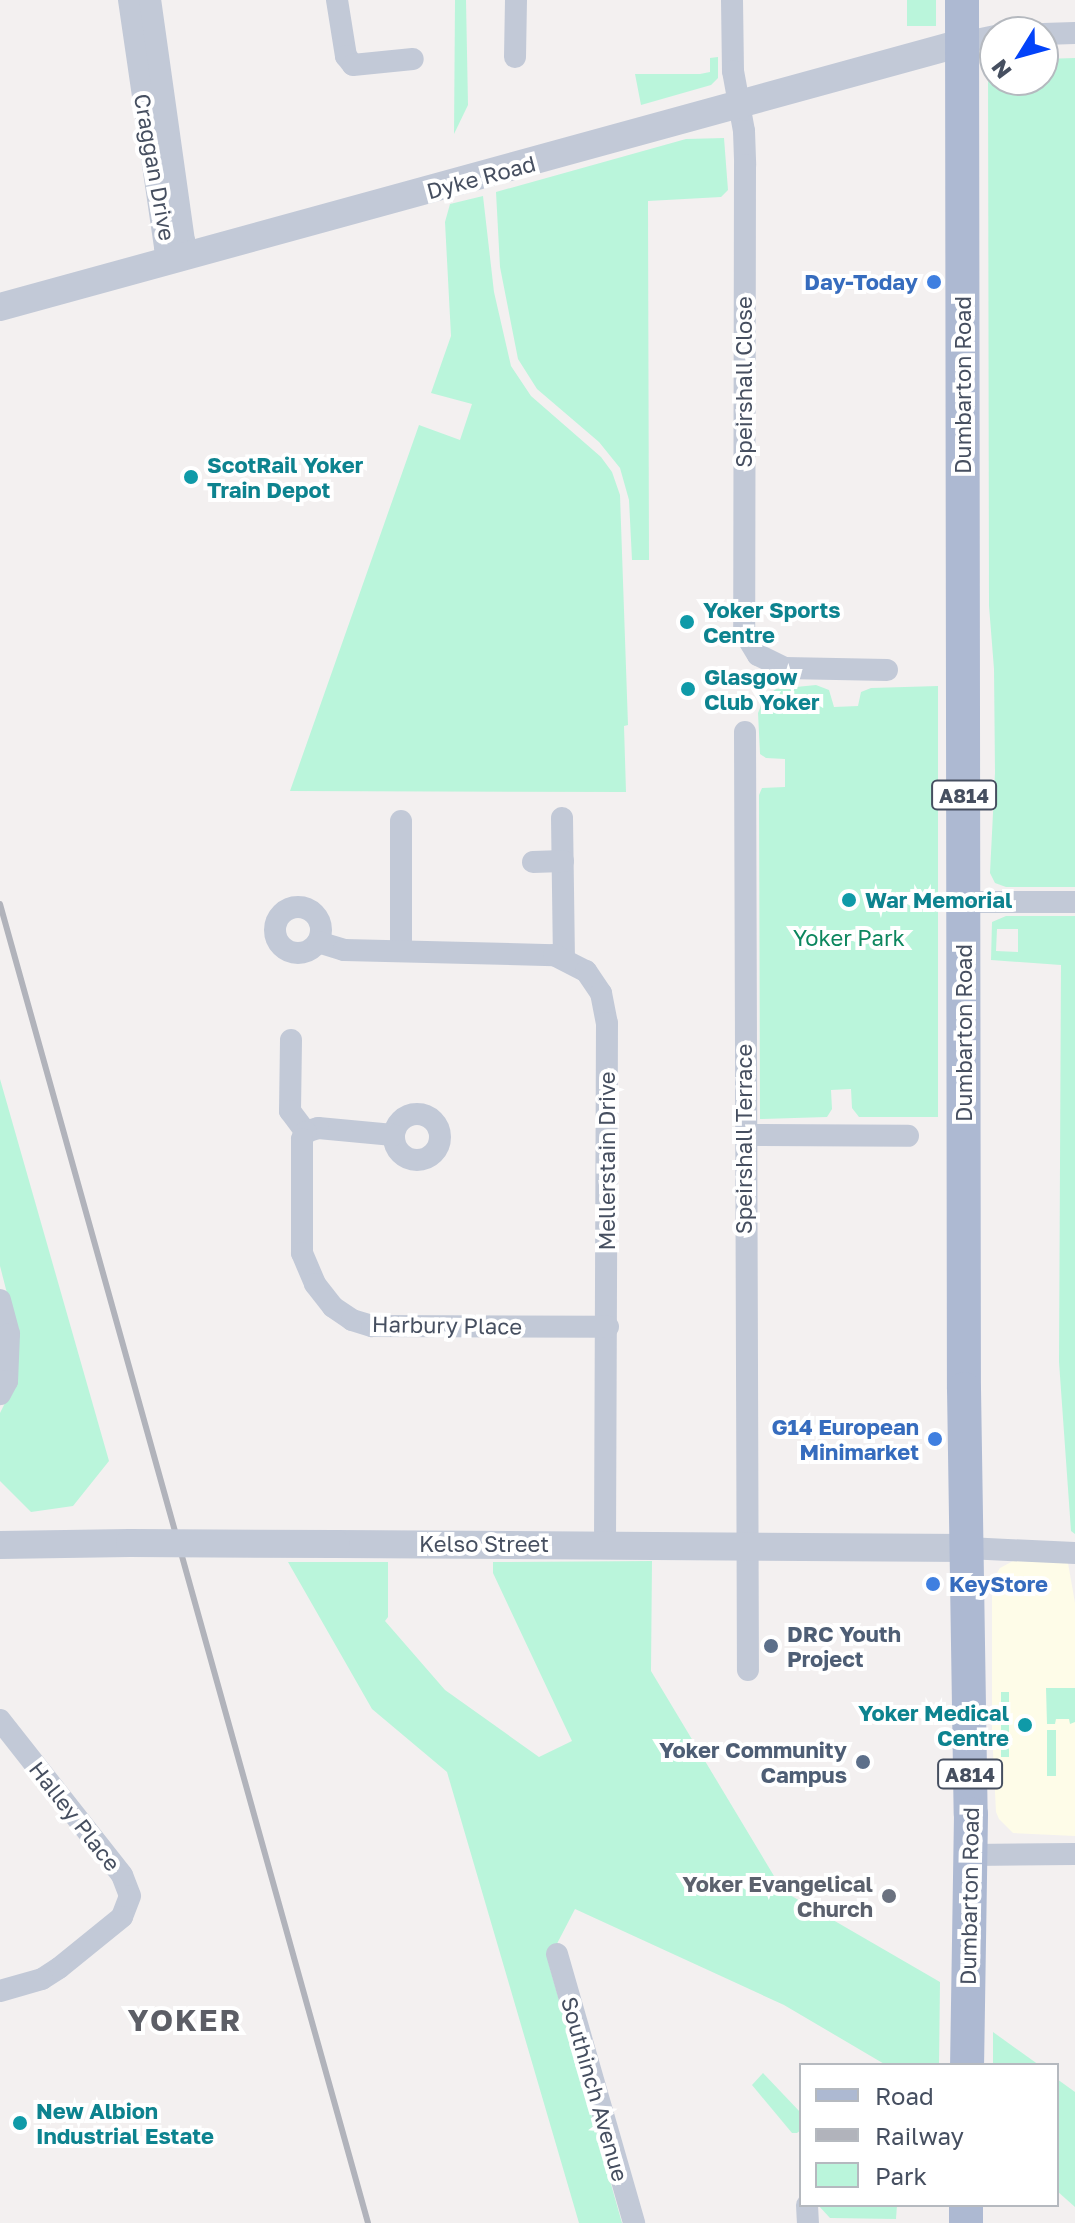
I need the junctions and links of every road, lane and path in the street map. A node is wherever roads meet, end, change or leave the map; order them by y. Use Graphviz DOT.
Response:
graph roads {
  1 [pos="129,0"];
  2 [pos="150,0"];
  3 [pos="337,0"];
  4 [pos="516,0"];
  5 [pos="732,0"];
  6 [pos="962,0"];
  7 [pos="979,39"];
  8 [pos="962,43"];
  9 [pos="515,57"];
  10 [pos="413,59"];
  11 [pos="739,106"];
  12 [pos="179,259"];
  13 [pos="0,307"];
  14 [pos="887,670"];
  15 [pos="745,732"];
  16 [pos="562,818"];
  17 [pos="401,821"];
  18 [pos="563,861"];
  19 [pos="533,862"];
  20 [pos="964,902"];
  21 [pos="1075,902"];
  22 [pos="318,942"];
  23 [pos="401,951"];
  24 [pos="564,957"];
  25 [pos="291,1040"];
  26 [pos="306,1132"];
  27 [pos="393,1135"];
  28 [pos="744,1135"];
  29 [pos="908,1136"];
  30 [pos="0,1300"];
  31 [pos="608,1327"];
  32 [pos="0,1394"];
  33 [pos="0,1545"];
  34 [pos="605,1545"];
  35 [pos="747,1545"];
  36 [pos="967,1548"];
  37 [pos="1075,1553"];
  38 [pos="748,1670"];
  39 [pos="0,1720"];
  40 [pos="1075,1854"];
  41 [pos="970,1855"];
  42 [pos="557,1954"];
  43 [pos="0,1991"];
  44 [pos="967,2063"];
  45 [pos="634,2223"];
  1 -- 12 [label="street, Craggan Drive"];
  2 -- 12 [label="street, Craggan Drive"];
  3 -- 10 [label="street"];
  4 -- 9 [label="street"];
  5 -- 11 [label="street, Speirshall Close"];
  6 -- 8 [label="main road, Dumbarton Road / A814"];
  7 -- 8 [label="street"];
  8 -- 11 [label="street, Dyke Road"];
  8 -- 20 [label="main road, Dumbarton Road / A814"];
  11 -- 12 [label="street, Dyke Road"];
  11 -- 14 [label="street, Speirshall Close"];
  12 -- 13 [label="street, Dyke Road"];
  15 -- 28 [label="street, Speirshall Terrace"];
  16 -- 18 [label="street"];
  17 -- 23 [label="street"];
  18 -- 19 [label="street"];
  18 -- 24 [label="street"];
  20 -- 21 [label="street"];
  20 -- 36 [label="main road, Dumbarton Road / A814"];
  22 -- 23 [label="street"];
  23 -- 24 [label="street"];
  24 -- 31 [label="street, Mellerstain Drive"];
  25 -- 26 [label="street"];
  26 -- 27 [label="street"];
  26 -- 31 [label="street, Harbury Place"];
  28 -- 29 [label="street"];
  28 -- 35 [label="street, Speirshall Terrace"];
  30 -- 32 [label="street"];
  31 -- 34 [label="street, Mellerstain Drive"];
  33 -- 34 [label="street, Kelso Street, bridge"];
  34 -- 35 [label="street, Kelso Street"];
  35 -- 36 [label="street, Kelso Street"];
  35 -- 38 [label="street, Speirshall Terrace"];
  36 -- 37 [label="street"];
  36 -- 41 [label="main road, Dumbarton Road / A814"];
  39 -- 43 [label="street, Halley Place"];
  40 -- 41 [label="street"];
  41 -- 44 [label="main road, Dumbarton Road / A814"];
  42 -- 45 [label="street, Southinch Avenue"];
}
